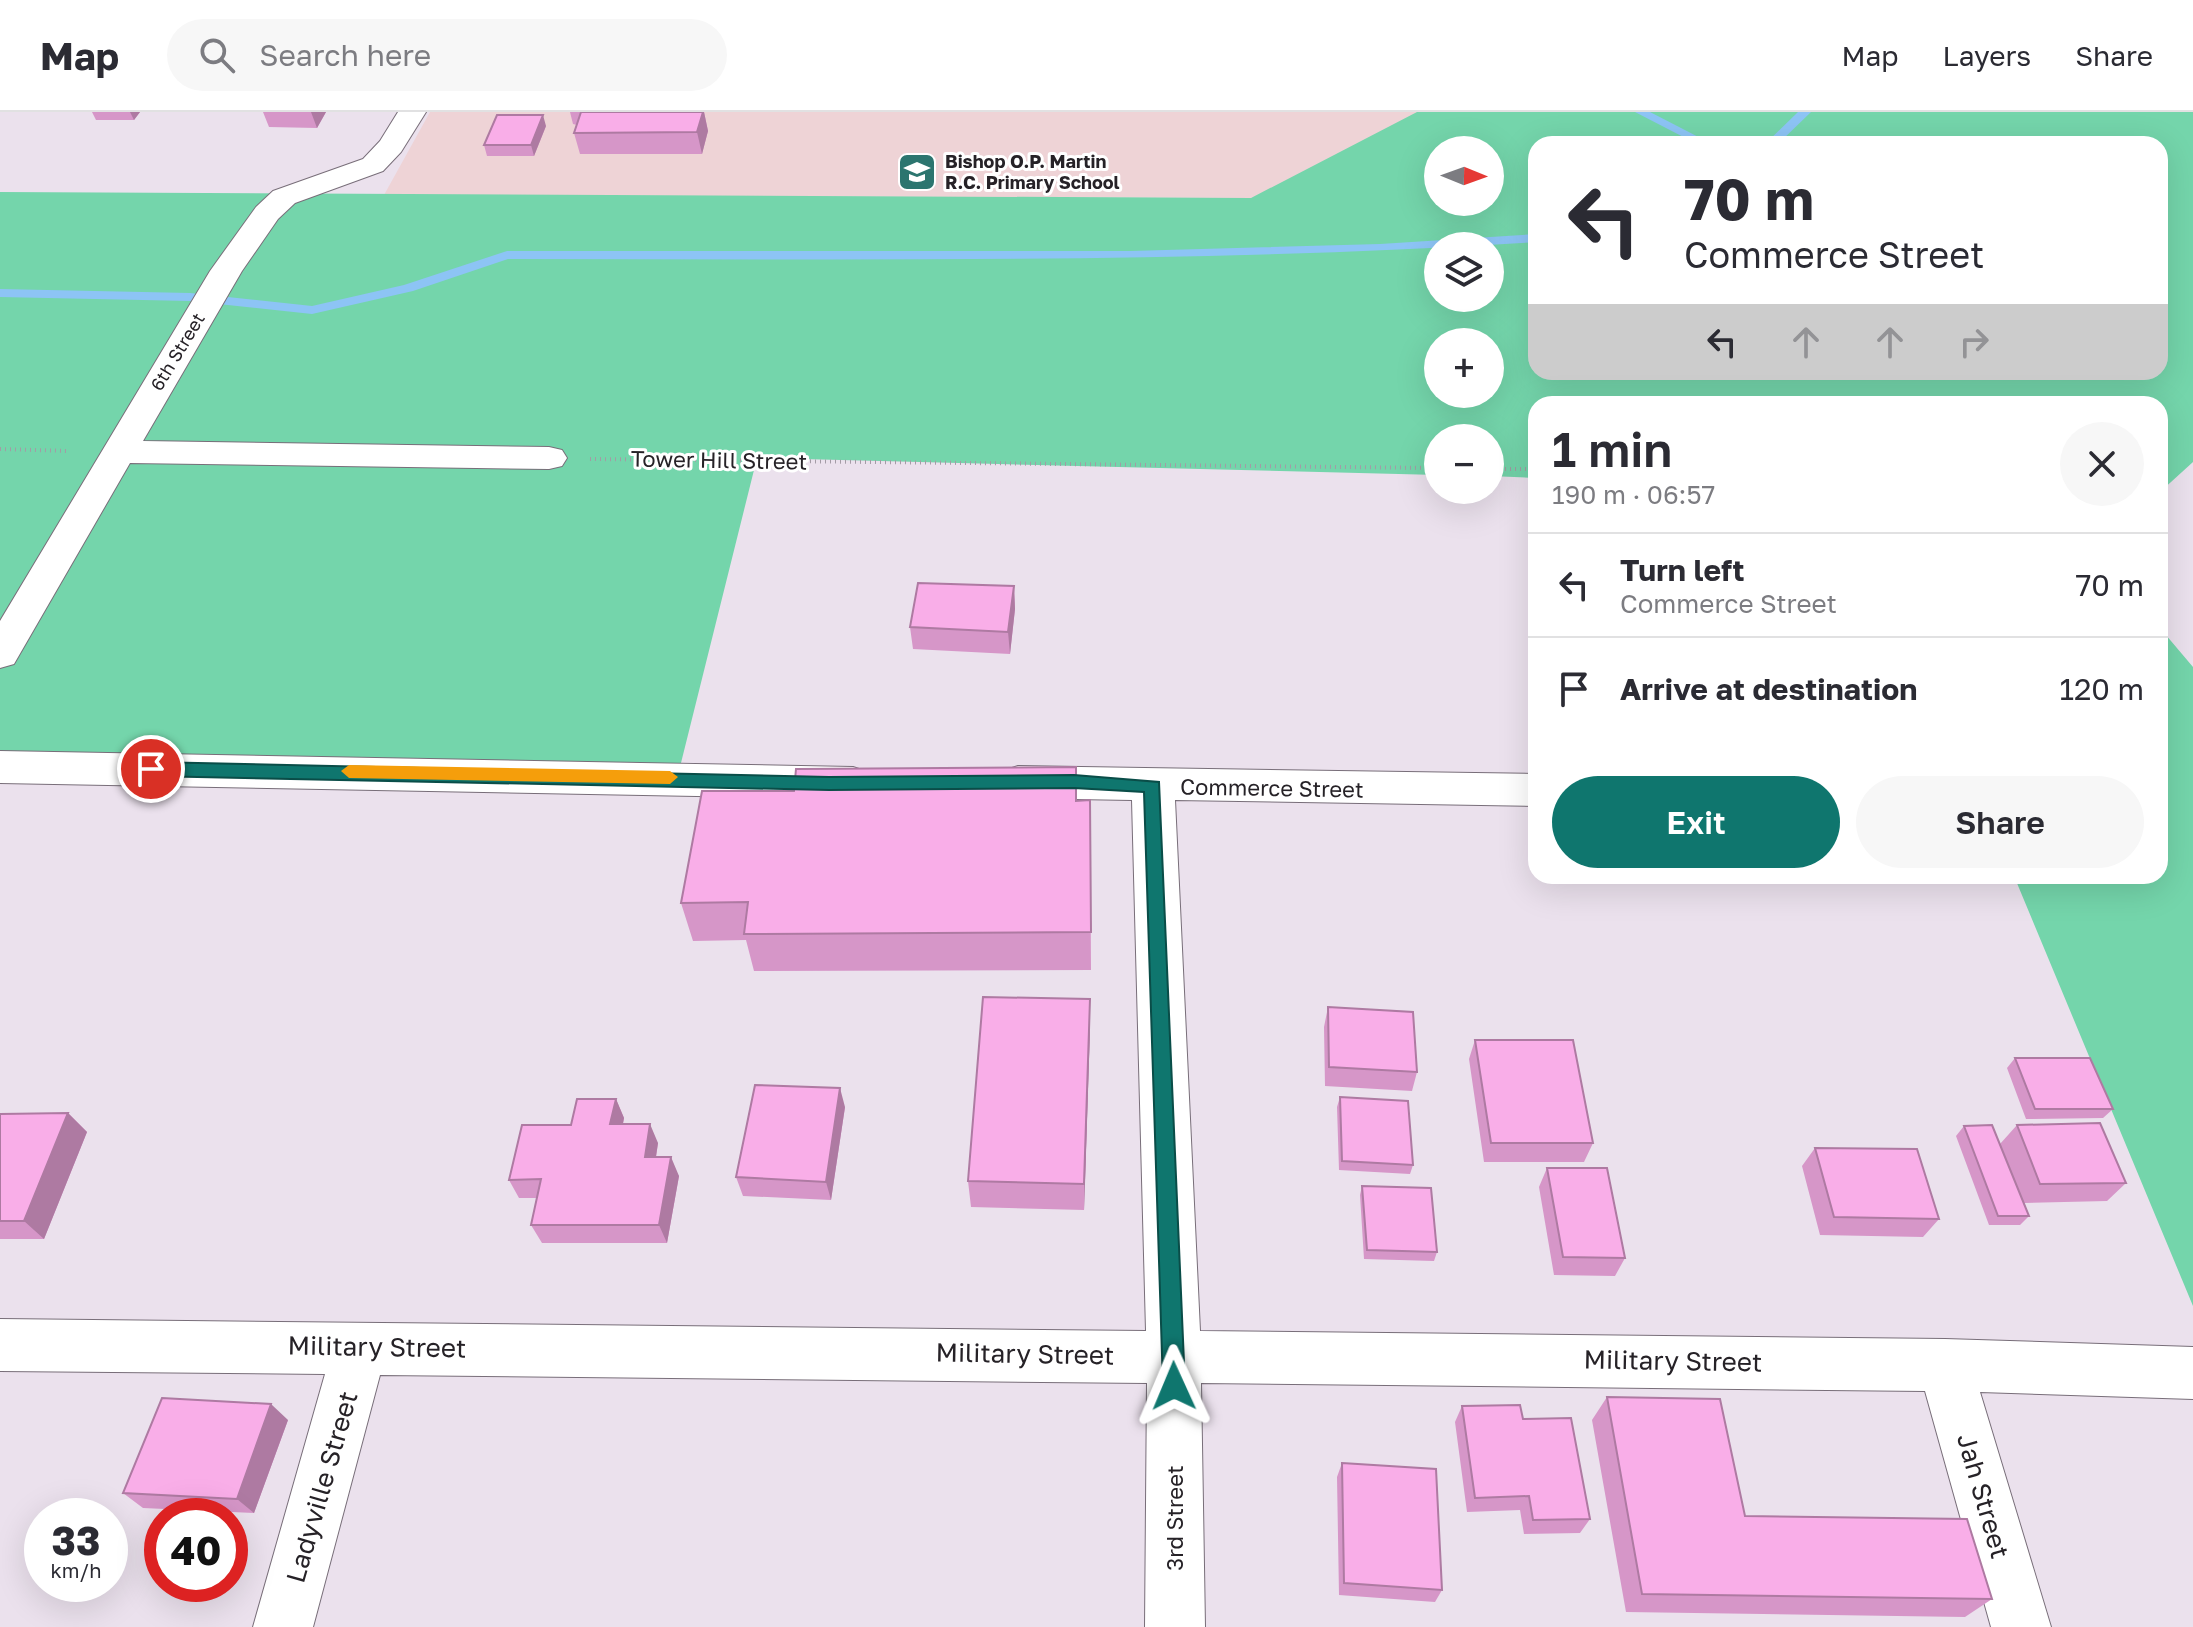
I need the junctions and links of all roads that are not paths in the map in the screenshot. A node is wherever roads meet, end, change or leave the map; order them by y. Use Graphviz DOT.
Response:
graph roads {
  1 [pos="412,112"];
  2 [pos="118,452"];
  3 [pos="549,458"];
  4 [pos="0,654"];
  5 [pos="0,767"];
  6 [pos="982,782"];
  7 [pos="890,783"];
  8 [pos="1153,786"];
  9 [pos="1528,790"];
  10 [pos="0,1345"];
  11 [pos="360,1347"];
  12 [pos="1174,1356"];
  13 [pos="1945,1365"];
  14 [pos="2193,1373"];
  15 [pos="283,1627"];
  16 [pos="1175,1627"];
  17 [pos="2021,1627"];
  1 -- 2 [label="street, 6th Street"];
  2 -- 3 [label="street"];
  2 -- 4 [label="street, 6th Street"];
  5 -- 7 [label="street"];
  6 -- 8 [label="street, Commerce Street"];
  8 -- 9 [label="street, Commerce Street"];
  8 -- 12 [label="street, 3rd Street"];
  10 -- 11 [label="street, Military Street"];
  11 -- 12 [label="street, Military Street"];
  11 -- 15 [label="street, Ladyville Street"];
  12 -- 13 [label="street, Military Street"];
  12 -- 16 [label="street, 3rd Street"];
  13 -- 14 [label="street, Military Street"];
  13 -- 17 [label="street, Jah Street"];
}
